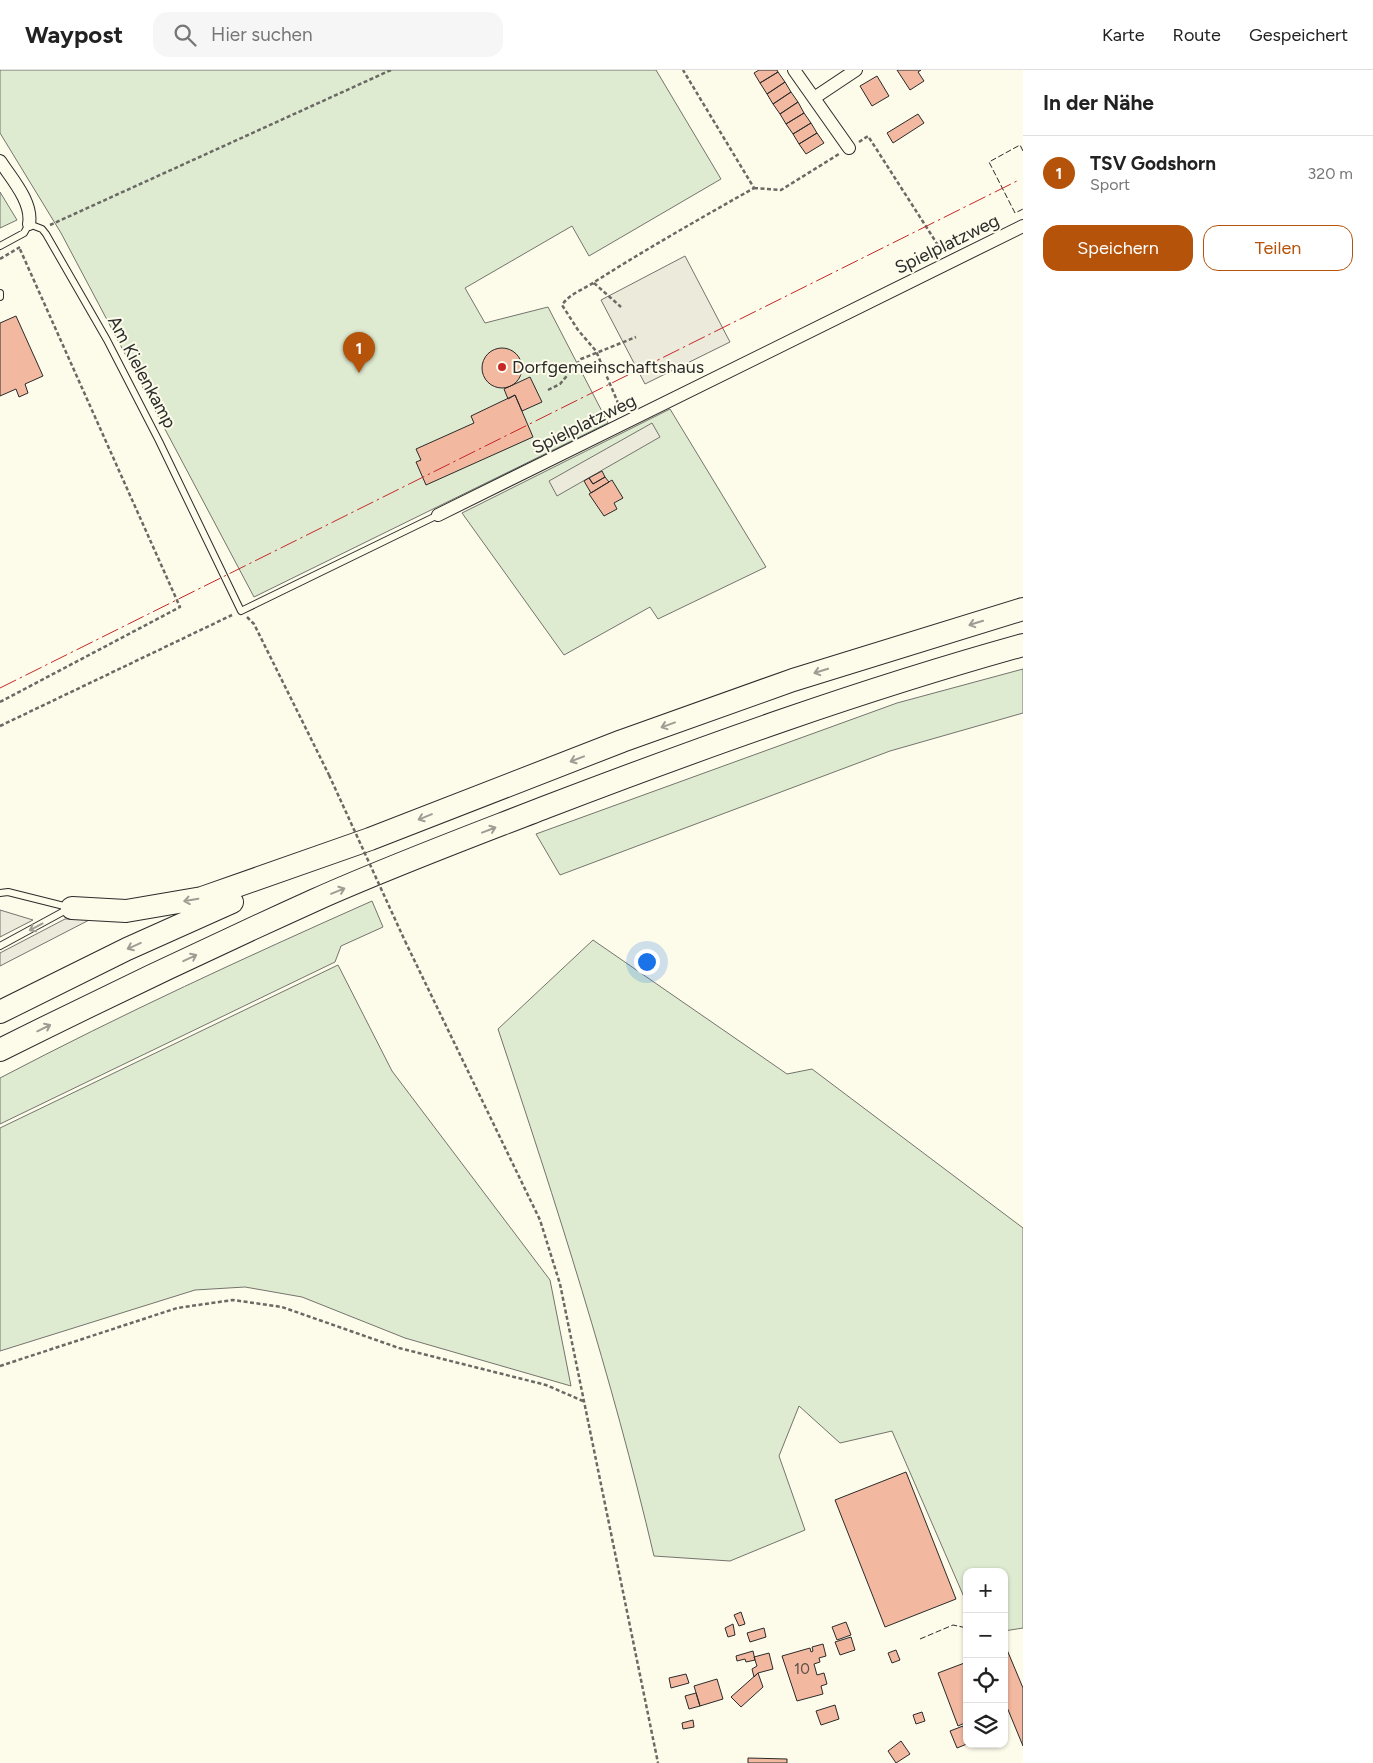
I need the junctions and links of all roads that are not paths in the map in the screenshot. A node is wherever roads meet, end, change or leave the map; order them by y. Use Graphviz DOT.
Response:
graph roads {
  1 [pos="794,70"];
  2 [pos="856,70"];
  3 [pos="814,98"];
  4 [pos="849,148"];
  5 [pos="0,161"];
  6 [pos="29,224"];
  7 [pos="1023,226"];
  8 [pos="0,246"];
  9 [pos="0,293"];
  10 [pos="0,297"];
  11 [pos="438,515"];
  12 [pos="1023,609"];
  13 [pos="240,611"];
  14 [pos="1023,645"];
  15 [pos="370,839"];
  16 [pos="0,893"];
  17 [pos="72,908"];
  18 [pos="0,946"];
  19 [pos="0,1012"];
  20 [pos="0,1050"];
  1 -- 3 [label="street"];
  2 -- 3 [label="street"];
  3 -- 4 [label="street"];
  5 -- 6 [label="street"];
  6 -- 8 [label="lane"];
  6 -- 13 [label="lane, Am Kielenkamp"];
  7 -- 11 [label="street, Spielplatzweg"];
  9 -- 10 [label="lane"];
  11 -- 13 [label="lane, Spielplatzweg"];
  12 -- 15 [label="highway, one-way"];
  20 -- 14 [label="highway, one-way"];
  15 -- 17 [label="highway, one-way"];
  15 -- 19 [label="highway, one-way"];
  16 -- 17 [label="lane"];
  17 -- 18 [label="lane, one-way"];
}
